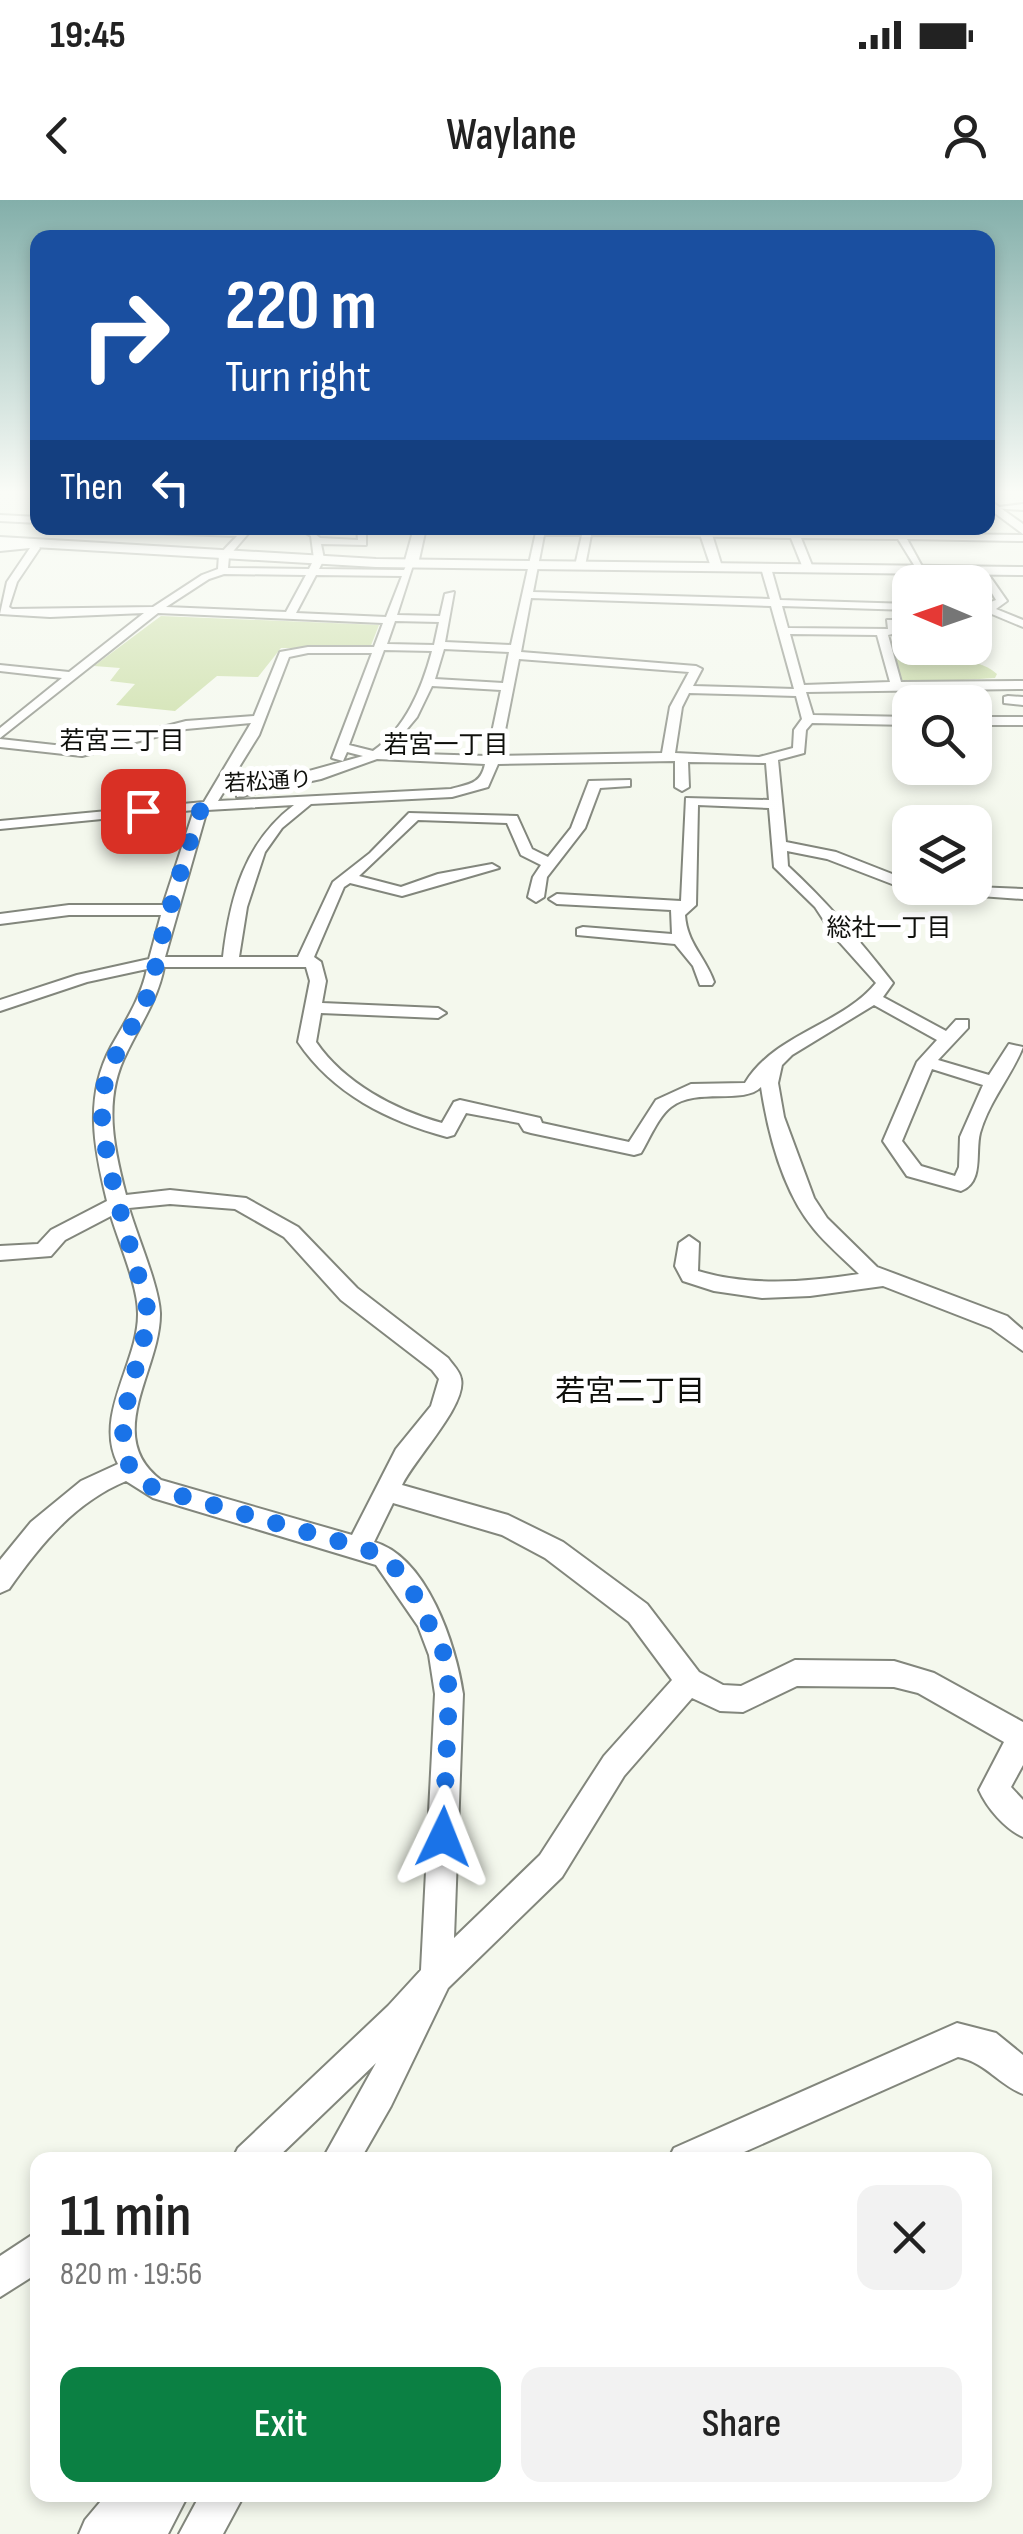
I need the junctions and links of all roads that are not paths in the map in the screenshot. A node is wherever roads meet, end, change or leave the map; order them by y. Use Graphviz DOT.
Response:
graph roads {
  1 [pos="775,602"];
  2 [pos="167,603"];
  3 [pos="244,603"];
  4 [pos="296,603"];
  5 [pos="396,603"];
  6 [pos="448,603"];
  7 [pos="526,603"];
  8 [pos="796,603"];
  9 [pos="892,607"];
  10 [pos="159,610"];
  11 [pos="10,612"];
  12 [pos="992,613"];
  13 [pos="254,614"];
  14 [pos="289,616"];
  15 [pos="390,619"];
  16 [pos="445,619"];
  17 [pos="890,622"];
  18 [pos="1023,624"];
  19 [pos="4,625"];
  20 [pos="782,631"];
  21 [pos="880,632"];
  22 [pos="439,647"];
  23 [pos="380,649"];
  24 [pos="516,652"];
  25 [pos="0,668"];
  26 [pos="75,676"];
  27 [pos="427,682"];
  28 [pos="898,685"];
  29 [pos="914,685"];
  30 [pos="1023,685"];
  31 [pos="892,686"];
  32 [pos="510,688"];
  33 [pos="688,689"];
  34 [pos="801,691"];
  35 [pos="1008,700"];
  36 [pos="1023,701"];
  37 [pos="260,720"];
  38 [pos="808,720"];
  39 [pos="892,721"];
  40 [pos="992,722"];
  41 [pos="1022,723"];
  42 [pos="0,734"];
  43 [pos="0,743"];
  44 [pos="342,747"];
  45 [pos="376,754"];
  46 [pos="674,757"];
  47 [pos="624,758"];
  48 [pos="493,759"];
  49 [pos="772,760"];
  50 [pos="334,768"];
  51 [pos="478,787"];
  52 [pos="682,787"];
  53 [pos="316,800"];
  54 [pos="208,804"];
  55 [pos="776,804"];
  56 [pos="480,817"];
  57 [pos="0,826"];
  58 [pos="780,845"];
  59 [pos="550,864"];
  60 [pos="492,868"];
  61 [pos="346,877"];
  62 [pos="892,879"];
  63 [pos="992,892"];
  64 [pos="1023,894"];
  65 [pos="536,897"];
  66 [pos="557,899"];
  67 [pos="682,906"];
  68 [pos="172,910"];
  69 [pos="0,919"];
  70 [pos="583,932"];
  71 [pos="682,940"];
  72 [pos="231,959"];
  73 [pos="304,961"];
  74 [pos="156,962"];
  75 [pos="706,982"];
  76 [pos="872,997"];
  77 [pos="0,1006"];
  78 [pos="314,1008"];
  79 [pos="962,1024"];
  80 [pos="422,1034"];
  81 [pos="948,1039"];
  82 [pos="1015,1048"];
  83 [pos="926,1062"];
  84 [pos="774,1063"];
  85 [pos="995,1083"];
  86 [pos="121,1202"];
  87 [pos="689,1243"];
  88 [pos="0,1254"];
  89 [pos="883,1278"];
  90 [pos="1023,1344"];
  91 [pos="129,1470"];
  92 [pos="388,1490"];
  93 [pos="359,1547"];
  94 [pos="0,1581"];
  95 [pos="689,1680"];
  96 [pos="1023,1737"];
  97 [pos="1023,1822"];
  98 [pos="437,1977"];
  99 [pos="1023,2077"];
  100 [pos="258,2152"];
  101 [pos="345,2152"];
  102 [pos="704,2152"];
  103 [pos="30,2255"];
  104 [pos="0,2279"];
  105 [pos="126,2502"];
  106 [pos="164,2502"];
  107 [pos="220,2502"];
  108 [pos="99,2534"];
  109 [pos="145,2534"];
  110 [pos="199,2534"];
  1 -- 20 [label="street"];
  2 -- 10 [label="street"];
  3 -- 13 [label="street"];
  4 -- 14 [label="street"];
  5 -- 15 [label="street"];
  6 -- 16 [label="street"];
  7 -- 24 [label="street"];
  8 -- 9 [label="street"];
  10 -- 11 [label="street"];
  10 -- 13 [label="street"];
  10 -- 26 [label="street"];
  11 -- 19 [label="street"];
  12 -- 18 [label="street"];
  13 -- 14 [label="street"];
  14 -- 15 [label="street"];
  15 -- 16 [label="street"];
  15 -- 23 [label="street"];
  16 -- 22 [label="street"];
  17 -- 21 [label="street"];
  20 -- 21 [label="street"];
  20 -- 34 [label="street"];
  21 -- 28 [label="street"];
  22 -- 23 [label="street"];
  22 -- 24 [label="street"];
  22 -- 27 [label="street"];
  23 -- 37 [label="street"];
  23 -- 44 [label="street"];
  24 -- 32 [label="street"];
  24 -- 33 [label="street"];
  25 -- 26 [label="street"];
  26 -- 42 [label="street"];
  27 -- 32 [label="street"];
  27 -- 45 [label="street"];
  29 -- 30 [label="street"];
  31 -- 34 [label="street"];
  32 -- 48 [label="street"];
  33 -- 34 [label="street"];
  33 -- 46 [label="street"];
  34 -- 38 [label="street"];
  35 -- 36 [label="street"];
  37 -- 43 [label="street"];
  37 -- 54 [label="street"];
  38 -- 39 [label="street"];
  38 -- 49 [label="street"];
  40 -- 41 [label="street"];
  44 -- 45 [label="street"];
  44 -- 50 [label="street"];
  45 -- 48 [label="street"];
  45 -- 50 [label="street"];
  46 -- 47 [label="street"];
  46 -- 49 [label="street"];
  46 -- 52 [label="street"];
  47 -- 48 [label="street"];
  47 -- 59 [label="street"];
  48 -- 51 [label="street"];
  49 -- 55 [label="street"];
  50 -- 53 [label="street"];
  50 -- 54 [label="street"];
  51 -- 53 [label="street, 若松通り"];
  51 -- 56 [label="street"];
  53 -- 54 [label="street, 若松通り"];
  53 -- 72 [label="street"];
  54 -- 57 [label="street, 若松通り"];
  54 -- 68 [label="street"];
  55 -- 58 [label="street"];
  55 -- 67 [label="street"];
  56 -- 59 [label="street"];
  56 -- 61 [label="street"];
  58 -- 62 [label="street"];
  58 -- 76 [label="street"];
  59 -- 65 [label="street"];
  60 -- 61 [label="street"];
  61 -- 73 [label="street"];
  63 -- 64 [label="street"];
  66 -- 67 [label="street"];
  67 -- 71 [label="street"];
  68 -- 69 [label="street"];
  68 -- 74 [label="street"];
  70 -- 71 [label="street"];
  71 -- 75 [label="street"];
  72 -- 73 [label="street"];
  72 -- 74 [label="street"];
  73 -- 78 [label="street"];
  74 -- 77 [label="street"];
  74 -- 86 [label="street"];
  76 -- 81 [label="street"];
  76 -- 84 [label="street"];
  78 -- 80 [label="street"];
  78 -- 84 [label="street"];
  79 -- 81 [label="street"];
  81 -- 83 [label="street"];
  82 -- 85 [label="street"];
  83 -- 85 [label="street"];
  83 -- 85 [label="street"];
  84 -- 89 [label="street"];
  86 -- 88 [label="street"];
  86 -- 91 [label="street"];
  86 -- 92 [label="street"];
  87 -- 89 [label="street"];
  89 -- 90 [label="street"];
  91 -- 93 [label="street"];
  91 -- 94 [label="street"];
  92 -- 93 [label="street"];
  92 -- 95 [label="street"];
  93 -- 98 [label="street"];
  95 -- 96 [label="street"];
  95 -- 98 [label="street"];
  96 -- 97 [label="street"];
  98 -- 100 [label="street"];
  98 -- 101 [label="street"];
  99 -- 102 [label="street"];
  103 -- 104 [label="street"];
  105 -- 108 [label="street"];
  106 -- 109 [label="street"];
  107 -- 110 [label="street"];
}
